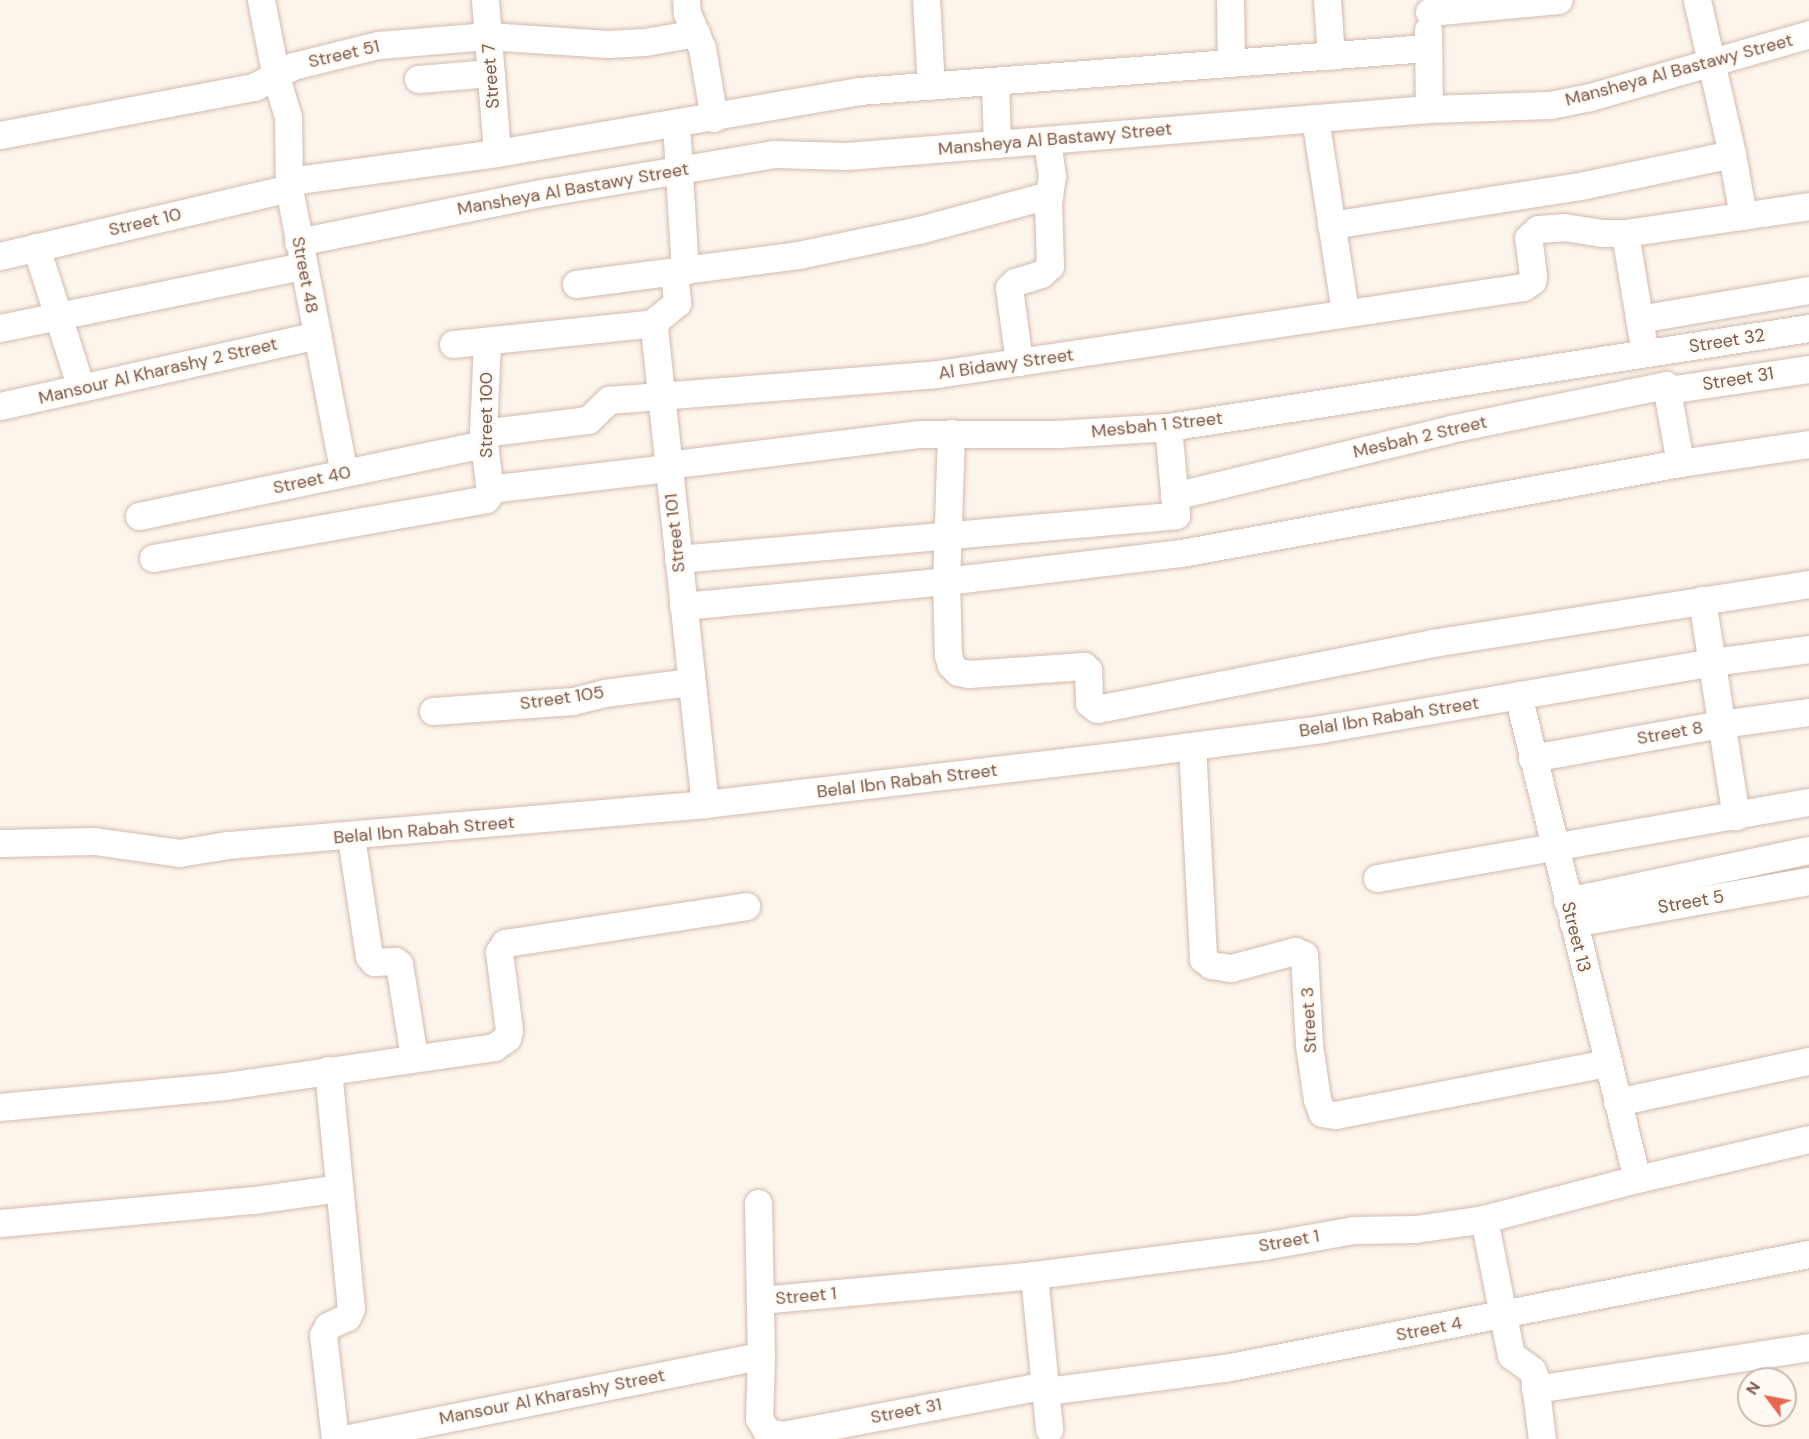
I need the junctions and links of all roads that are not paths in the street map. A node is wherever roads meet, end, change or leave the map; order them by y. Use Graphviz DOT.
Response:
graph roads {
  1 [pos="261,0"];
  2 [pos="485,0"];
  3 [pos="686,0"];
  4 [pos="926,0"];
  5 [pos="1230,0"];
  6 [pos="1327,0"];
  7 [pos="1558,0"];
  8 [pos="1697,0"];
  9 [pos="1429,6"];
  10 [pos="696,33"];
  11 [pos="1809,34"];
  12 [pos="488,36"];
  13 [pos="1427,48"];
  14 [pos="1330,56"];
  15 [pos="1711,60"];
  16 [pos="1231,63"];
  17 [pos="491,73"];
  18 [pos="276,76"];
  19 [pos="418,79"];
  20 [pos="994,81"];
  21 [pos="931,86"];
  22 [pos="1429,109"];
  23 [pos="714,118"];
  24 [pos="1315,118"];
  25 [pos="676,124"];
  26 [pos="0,135"];
  27 [pos="1047,140"];
  28 [pos="997,144"];
  29 [pos="497,153"];
  30 [pos="1732,154"];
  31 [pos="679,169"];
  32 [pos="290,184"];
  33 [pos="1049,195"];
  34 [pos="1809,206"];
  35 [pos="1743,216"];
  36 [pos="1331,225"];
  37 [pos="1625,233"];
  38 [pos="36,247"];
  39 [pos="301,254"];
  40 [pos="0,256"];
  41 [pos="680,272"];
  42 [pos="576,285"];
  43 [pos="1809,290"];
  44 [pos="1345,312"];
  45 [pos="59,316"];
  46 [pos="1639,319"];
  47 [pos="655,323"];
  48 [pos="0,328"];
  49 [pos="1809,328"];
  50 [pos="317,335"];
  51 [pos="487,341"];
  52 [pos="453,344"];
  53 [pos="1645,353"];
  54 [pos="1019,362"];
  55 [pos="1809,369"];
  56 [pos="81,388"];
  57 [pos="1662,388"];
  58 [pos="660,396"];
  59 [pos="0,406"];
  60 [pos="1168,427"];
  61 [pos="951,433"];
  62 [pos="484,439"];
  63 [pos="1809,444"];
  64 [pos="1680,463"];
  65 [pos="668,466"];
  66 [pos="344,473"];
  67 [pos="489,489"];
  68 [pos="1175,505"];
  69 [pos="139,516"];
  70 [pos="948,535"];
  71 [pos="1182,554"];
  72 [pos="153,558"];
  73 [pos="678,559"];
  74 [pos="946,581"];
  75 [pos="1809,584"];
  76 [pos="1702,600"];
  77 [pos="683,606"];
  78 [pos="1809,650"];
  79 [pos="1712,662"];
  80 [pos="691,682"];
  81 [pos="1518,695"];
  82 [pos="434,711"];
  83 [pos="1809,712"];
  84 [pos="1721,724"];
  85 [pos="1192,746"];
  86 [pos="1532,758"];
  87 [pos="1809,802"];
  88 [pos="705,804"];
  89 [pos="1736,816"];
  90 [pos="351,837"];
  91 [pos="0,843"];
  92 [pos="1554,847"];
  93 [pos="1809,850"];
  94 [pos="1377,878"];
  95 [pos="1809,881"];
  96 [pos="746,906"];
  97 [pos="1570,912"];
  98 [pos="414,1058"];
  99 [pos="1809,1061"];
  100 [pos="1607,1063"];
  101 [pos="328,1070"];
  102 [pos="1617,1102"];
  103 [pos="0,1107"];
  104 [pos="1809,1139"];
  105 [pos="1637,1179"];
  106 [pos="339,1188"];
  107 [pos="758,1203"];
  108 [pos="1484,1219"];
  109 [pos="0,1223"];
  110 [pos="1809,1254"];
  111 [pos="1034,1275"];
  112 [pos="760,1300"];
  113 [pos="1501,1314"];
  114 [pos="1809,1347"];
  115 [pos="761,1356"];
  116 [pos="1046,1388"];
  117 [pos="1536,1389"];
  118 [pos="1049,1429"];
  119 [pos="346,1439"];
  120 [pos="1542,1439"];
  1 -- 18 [label="street, Street 48"];
  2 -- 12 [label="street, Street 7"];
  3 -- 10 [label="street"];
  4 -- 21 [label="street"];
  5 -- 16 [label="street"];
  6 -- 14 [label="street"];
  7 -- 9 [label="street"];
  8 -- 15 [label="street"];
  9 -- 13 [label="street"];
  10 -- 12 [label="street, Street 51"];
  10 -- 23 [label="street"];
  11 -- 15 [label="street, Mansheya Al Bastawy Street"];
  12 -- 17 [label="street, Street 7"];
  12 -- 18 [label="street, Street 51"];
  13 -- 14 [label="street, Street 10"];
  13 -- 22 [label="street"];
  14 -- 16 [label="street, Street 10"];
  15 -- 22 [label="street, Mansheya Al Bastawy Street"];
  15 -- 30 [label="street"];
  16 -- 20 [label="street, Street 10"];
  17 -- 19 [label="street"];
  17 -- 29 [label="street, Street 7"];
  18 -- 26 [label="street, Street 51"];
  18 -- 32 [label="street, Street 48"];
  20 -- 21 [label="street, Street 10"];
  20 -- 28 [label="street"];
  21 -- 23 [label="street, Street 10"];
  22 -- 24 [label="street, Mansheya Al Bastawy Street"];
  23 -- 25 [label="street, Street 10"];
  24 -- 27 [label="street, Mansheya Al Bastawy Street"];
  24 -- 36 [label="street"];
  25 -- 29 [label="street, Street 10"];
  25 -- 31 [label="street"];
  27 -- 28 [label="street, Mansheya Al Bastawy Street"];
  27 -- 33 [label="street"];
  28 -- 31 [label="street, Mansheya Al Bastawy Street"];
  29 -- 32 [label="street, Street 10"];
  30 -- 35 [label="street"];
  30 -- 36 [label="street"];
  31 -- 39 [label="street, Mansheya Al Bastawy Street"];
  31 -- 41 [label="street"];
  32 -- 38 [label="street, Street 10"];
  32 -- 39 [label="street, Street 48"];
  33 -- 41 [label="street"];
  33 -- 54 [label="street"];
  34 -- 35 [label="street"];
  35 -- 37 [label="street"];
  36 -- 44 [label="street"];
  37 -- 44 [label="street, Al Bidawy Street"];
  37 -- 46 [label="street"];
  38 -- 40 [label="street, Street 10"];
  38 -- 45 [label="street"];
  39 -- 45 [label="street, Mansheya Al Bastawy Street"];
  39 -- 50 [label="street, Street 48"];
  41 -- 42 [label="street"];
  41 -- 47 [label="street"];
  43 -- 46 [label="street"];
  44 -- 54 [label="street, Al Bidawy Street"];
  45 -- 48 [label="street, Mansheya Al Bastawy Street"];
  45 -- 56 [label="street"];
  46 -- 53 [label="street"];
  47 -- 51 [label="street"];
  47 -- 58 [label="street, Street 101"];
  49 -- 53 [label="street, Street 32"];
  50 -- 56 [label="street, Mansour Al Kharashy 2 Street"];
  50 -- 66 [label="street, Street 48"];
  51 -- 52 [label="street"];
  51 -- 62 [label="street, Street 100"];
  53 -- 57 [label="street"];
  53 -- 60 [label="street, Mesbah 1 Street"];
  54 -- 58 [label="street, Al Bidawy Street"];
  55 -- 57 [label="street, Street 31"];
  56 -- 59 [label="street, Mansour Al Kharashy 2 Street"];
  57 -- 64 [label="street"];
  57 -- 68 [label="street, Mesbah 2 Street"];
  58 -- 62 [label="street, Al Bidawy Street"];
  58 -- 65 [label="street, Street 101"];
  60 -- 61 [label="street, Mesbah 1 Street"];
  60 -- 68 [label="street"];
  61 -- 65 [label="street, Mesbah 1 Street"];
  61 -- 70 [label="street"];
  62 -- 66 [label="street, Street 40"];
  62 -- 67 [label="street, Street 100"];
  63 -- 64 [label="street"];
  64 -- 71 [label="street"];
  65 -- 67 [label="street, Mesbah 1 Street"];
  65 -- 73 [label="street, Street 101"];
  66 -- 69 [label="street, Street 40"];
  67 -- 72 [label="street"];
  68 -- 70 [label="street, Mesbah 2 Street"];
  68 -- 71 [label="street"];
  70 -- 73 [label="street, Mesbah 2 Street"];
  70 -- 74 [label="street"];
  71 -- 74 [label="street"];
  73 -- 77 [label="street, Street 101"];
  74 -- 76 [label="street"];
  74 -- 77 [label="street"];
  75 -- 76 [label="street"];
  76 -- 79 [label="street"];
  77 -- 80 [label="street, Street 101"];
  78 -- 79 [label="street, Belal Ibn Rabah Street"];
  79 -- 81 [label="street, Belal Ibn Rabah Street"];
  79 -- 84 [label="street"];
  80 -- 82 [label="street, Street 105"];
  80 -- 88 [label="street, Street 101"];
  81 -- 85 [label="street, Belal Ibn Rabah Street"];
  81 -- 86 [label="street, Street 13"];
  83 -- 84 [label="street, Street 8"];
  84 -- 86 [label="street, Street 8"];
  84 -- 89 [label="street"];
  85 -- 88 [label="street, Belal Ibn Rabah Street"];
  85 -- 100 [label="street, Street 3"];
  86 -- 92 [label="street, Street 13"];
  87 -- 89 [label="street"];
  88 -- 90 [label="street, Belal Ibn Rabah Street"];
  89 -- 92 [label="street"];
  90 -- 91 [label="street, Belal Ibn Rabah Street"];
  90 -- 98 [label="street"];
  92 -- 94 [label="street"];
  92 -- 97 [label="street, Street 13"];
  93 -- 97 [label="street"];
  95 -- 97 [label="street, Street 5"];
  96 -- 98 [label="street"];
  97 -- 100 [label="street, Street 13"];
  98 -- 101 [label="street"];
  99 -- 102 [label="street"];
  100 -- 102 [label="street, Street 13"];
  101 -- 103 [label="street"];
  101 -- 106 [label="street"];
  102 -- 105 [label="street, Street 13"];
  104 -- 105 [label="street, Street 1"];
  105 -- 108 [label="street, Street 1"];
  106 -- 109 [label="street"];
  106 -- 119 [label="street"];
  107 -- 112 [label="street"];
  108 -- 111 [label="street, Street 1"];
  108 -- 113 [label="street"];
  110 -- 113 [label="street, Street 4"];
  111 -- 112 [label="street, Street 1"];
  111 -- 116 [label="street"];
  112 -- 115 [label="street"];
  113 -- 116 [label="street, Street 4"];
  113 -- 117 [label="street"];
  114 -- 117 [label="street"];
  115 -- 116 [label="street, Street 31"];
  115 -- 119 [label="street, Mansour Al Kharashy Street"];
  116 -- 118 [label="street"];
  117 -- 120 [label="street"];
}
